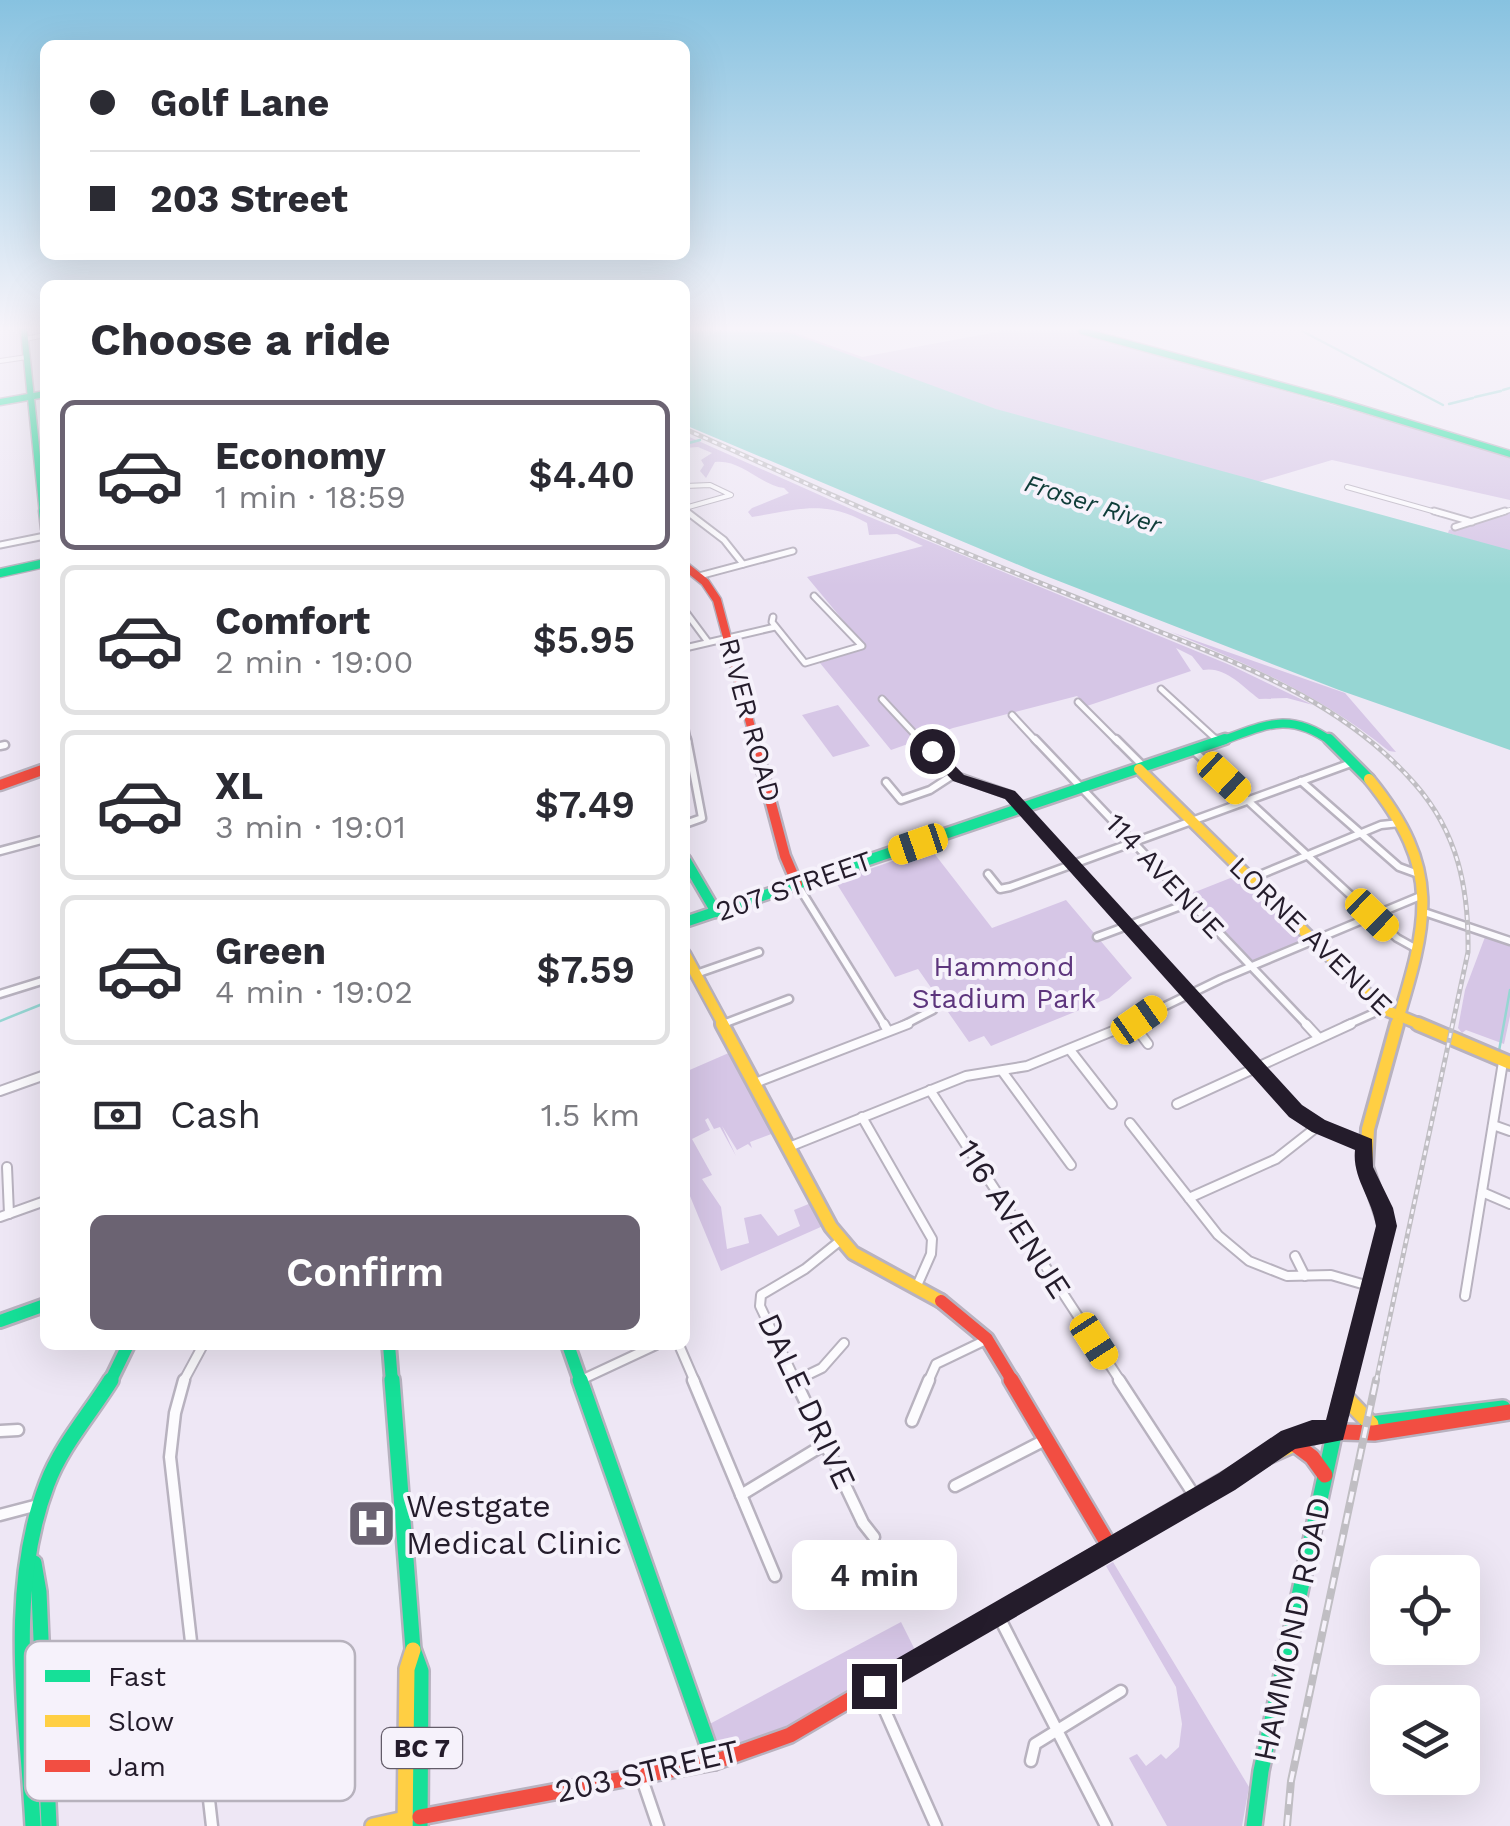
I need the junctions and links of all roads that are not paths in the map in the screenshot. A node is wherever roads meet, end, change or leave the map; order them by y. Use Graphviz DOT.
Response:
graph roads {
  1 [pos="35,416"];
  2 [pos="1386,416"];
  3 [pos="1510,454"];
  4 [pos="40,465"];
  5 [pos="690,486"];
  6 [pos="1347,488"];
  7 [pos="690,509"];
  8 [pos="1510,510"];
  9 [pos="690,514"];
  10 [pos="1472,522"];
  11 [pos="1455,528"];
  12 [pos="40,534"];
  13 [pos="0,546"];
  14 [pos="794,552"];
  15 [pos="40,564"];
  16 [pos="743,564"];
  17 [pos="690,570"];
  18 [pos="0,573"];
  19 [pos="699,576"];
  20 [pos="814,596"];
  21 [pos="773,617"];
  22 [pos="690,618"];
  23 [pos="776,627"];
  24 [pos="728,637"];
  25 [pos="708,642"];
  26 [pos="690,647"];
  27 [pos="1161,689"];
  28 [pos="882,699"];
  29 [pos="1078,702"];
  30 [pos="1012,715"];
  31 [pos="1220,742"];
  32 [pos="1194,751"];
  33 [pos="690,753"];
  34 [pos="1354,762"];
  35 [pos="1141,768"];
  36 [pos="40,771"];
  37 [pos="954,774"];
  38 [pos="1301,781"];
  39 [pos="886,782"];
  40 [pos="0,786"];
  41 [pos="1082,788"];
  42 [pos="901,800"];
  43 [pos="1248,801"];
  44 [pos="1023,808"];
  45 [pos="1192,821"];
  46 [pos="690,822"];
  47 [pos="1400,823"];
  48 [pos="1360,833"];
  49 [pos="40,840"];
  50 [pos="1133,842"];
  51 [pos="0,852"];
  52 [pos="1306,855"];
  53 [pos="1072,864"];
  54 [pos="690,868"];
  55 [pos="988,874"];
  56 [pos="1421,875"];
  57 [pos="1250,879"];
  58 [pos="797,884"];
  59 [pos="1418,897"];
  60 [pos="1189,902"];
  61 [pos="716,912"];
  62 [pos="1424,912"];
  63 [pos="1372,915"];
  64 [pos="690,920"];
  65 [pos="1128,926"];
  66 [pos="1097,936"];
  67 [pos="1312,940"];
  68 [pos="1510,941"];
  69 [pos="1415,948"];
  70 [pos="759,952"];
  71 [pos="690,963"];
  72 [pos="1249,966"];
  73 [pos="696,974"];
  74 [pos="40,982"];
  75 [pos="1188,993"];
  76 [pos="0,994"];
  77 [pos="789,999"];
  78 [pos="1401,1005"];
  79 [pos="1381,1008"];
  80 [pos="934,1010"];
  81 [pos="1399,1019"];
  82 [pos="723,1024"];
  83 [pos="1132,1024"];
  84 [pos="888,1032"];
  85 [pos="1318,1037"];
  86 [pos="1148,1044"];
  87 [pos="1069,1050"];
  88 [pos="1507,1062"];
  89 [pos="1254,1066"];
  90 [pos="1002,1071"];
  91 [pos="40,1078"];
  92 [pos="754,1083"];
  93 [pos="0,1090"];
  94 [pos="930,1090"];
  95 [pos="1112,1104"];
  96 [pos="1178,1104"];
  97 [pos="862,1117"];
  98 [pos="1130,1123"];
  99 [pos="1493,1125"];
  100 [pos="1318,1126"];
  101 [pos="1510,1132"];
  102 [pos="1366,1145"];
  103 [pos="788,1147"];
  104 [pos="1070,1165"];
  105 [pos="7,1166"];
  106 [pos="1482,1192"];
  107 [pos="1189,1198"];
  108 [pos="40,1203"];
  109 [pos="1510,1204"];
  110 [pos="4,1215"];
  111 [pos="841,1240"];
  112 [pos="1295,1256"];
  113 [pos="1304,1276"];
  114 [pos="1370,1287"];
  115 [pos="916,1288"];
  116 [pos="1465,1296"];
  117 [pos="40,1306"];
  118 [pos="0,1321"];
  119 [pos="987,1339"];
  120 [pos="844,1343"];
  121 [pos="126,1350"];
  122 [pos="199,1350"];
  123 [pos="389,1350"];
  124 [pos="570,1350"];
  125 [pos="645,1350"];
  126 [pos="681,1350"];
  127 [pos="581,1380"];
  128 [pos="795,1381"];
  129 [pos="1343,1400"];
  130 [pos="1510,1410"];
  131 [pos="912,1421"];
  132 [pos="1368,1427"];
  133 [pos="18,1430"];
  134 [pos="0,1432"];
  135 [pos="1321,1432"];
  136 [pos="1335,1432"];
  137 [pos="1046,1439"];
  138 [pos="825,1444"];
  139 [pos="1296,1445"];
  140 [pos="1266,1457"];
  141 [pos="1325,1475"];
  142 [pos="955,1486"];
  143 [pos="741,1496"];
  144 [pos="1196,1499"];
  145 [pos="40,1504"];
  146 [pos="0,1515"];
  147 [pos="874,1538"];
  148 [pos="1111,1548"];
  149 [pos="31,1550"];
  150 [pos="775,1576"];
  151 [pos="997,1614"];
  152 [pos="28,1641"];
  153 [pos="41,1641"];
  154 [pos="191,1641"];
  155 [pos="413,1650"];
  156 [pos="874,1686"];
  157 [pos="1120,1691"];
  158 [pos="1056,1729"];
  159 [pos="714,1762"];
  160 [pos="1031,1762"];
  161 [pos="641,1776"];
  162 [pos="32,1801"];
  163 [pos="48,1801"];
  164 [pos="209,1801"];
  165 [pos="420,1821"];
  166 [pos="934,1822"];
  167 [pos="405,1823"];
  168 [pos="33,1826"];
  169 [pos="49,1826"];
  170 [pos="212,1826"];
  171 [pos="374,1826"];
  172 [pos="658,1826"];
  173 [pos="920,1826"];
  174 [pos="1106,1826"];
  175 [pos="1254,1826"];
  1 -- 4 [label="main road"];
  2 -- 3 [label="main road"];
  5 -- 7 [label="street"];
  6 -- 10 [label="street"];
  8 -- 10 [label="street"];
  9 -- 16 [label="street"];
  10 -- 11 [label="street"];
  12 -- 13 [label="street"];
  14 -- 16 [label="street"];
  15 -- 18 [label="main road"];
  16 -- 19 [label="street"];
  17 -- 19 [label="main road, RIVER ROAD"];
  19 -- 24 [label="main road, RIVER ROAD"];
  20 -- 23 [label="street"];
  21 -- 23 [label="street"];
  22 -- 25 [label="street"];
  23 -- 24 [label="street"];
  24 -- 25 [label="street"];
  24 -- 58 [label="main road, RIVER ROAD"];
  25 -- 26 [label="street"];
  27 -- 31 [label="street"];
  28 -- 37 [label="street"];
  29 -- 35 [label="street, LORNE AVENUE"];
  30 -- 41 [label="street, 114 AVENUE"];
  31 -- 32 [label="main road, 207 STREET"];
  31 -- 34 [label="main road, 207 STREET"];
  32 -- 35 [label="main road, 207 STREET"];
  32 -- 43 [label="street"];
  33 -- 46 [label="street"];
  34 -- 38 [label="street"];
  34 -- 47 [label="main road"];
  35 -- 41 [label="main road, 207 STREET"];
  35 -- 45 [label="main road, LORNE AVENUE"];
  36 -- 40 [label="main road"];
  37 -- 42 [label="street"];
  37 -- 44 [label="street"];
  38 -- 43 [label="street"];
  38 -- 48 [label="street"];
  39 -- 42 [label="street"];
  41 -- 44 [label="main road, 207 STREET"];
  41 -- 50 [label="street, 114 AVENUE"];
  43 -- 45 [label="street"];
  43 -- 52 [label="street"];
  44 -- 53 [label="street"];
  44 -- 58 [label="main road, 207 STREET"];
  45 -- 50 [label="street"];
  45 -- 57 [label="main road, LORNE AVENUE"];
  47 -- 48 [label="street"];
  47 -- 56 [label="main road"];
  48 -- 52 [label="street"];
  48 -- 56 [label="street"];
  49 -- 51 [label="street"];
  50 -- 53 [label="street"];
  50 -- 60 [label="street, 114 AVENUE"];
  52 -- 57 [label="street"];
  52 -- 63 [label="street"];
  53 -- 55 [label="street"];
  53 -- 65 [label="street"];
  54 -- 61 [label="main road"];
  56 -- 62 [label="main road"];
  57 -- 67 [label="main road, LORNE AVENUE"];
  58 -- 61 [label="main road, 207 STREET"];
  58 -- 84 [label="street"];
  59 -- 63 [label="street"];
  60 -- 65 [label="street"];
  60 -- 72 [label="street, 114 AVENUE"];
  61 -- 64 [label="main road, 207 STREET"];
  62 -- 68 [label="street"];
  62 -- 69 [label="main road"];
  63 -- 67 [label="street"];
  63 -- 69 [label="street"];
  65 -- 66 [label="street"];
  65 -- 75 [label="street"];
  67 -- 72 [label="street"];
  67 -- 79 [label="main road, LORNE AVENUE"];
  69 -- 78 [label="main road"];
  70 -- 73 [label="street"];
  71 -- 73 [label="main road"];
  72 -- 75 [label="street"];
  72 -- 85 [label="street, 114 AVENUE"];
  73 -- 82 [label="main road"];
  74 -- 76 [label="street"];
  75 -- 83 [label="street"];
  75 -- 89 [label="street"];
  77 -- 82 [label="street"];
  78 -- 79 [label="main road"];
  78 -- 81 [label="main road"];
  79 -- 81 [label="main road, LORNE AVENUE"];
  79 -- 85 [label="street"];
  80 -- 84 [label="street"];
  81 -- 88 [label="main road, LORNE AVENUE"];
  81 -- 102 [label="main road"];
  82 -- 92 [label="main road"];
  83 -- 86 [label="street"];
  83 -- 87 [label="street"];
  84 -- 92 [label="street"];
  85 -- 89 [label="street"];
  87 -- 90 [label="street"];
  87 -- 95 [label="street"];
  88 -- 99 [label="street"];
  89 -- 96 [label="street"];
  89 -- 100 [label="street"];
  90 -- 94 [label="street"];
  90 -- 104 [label="street"];
  91 -- 93 [label="street"];
  92 -- 103 [label="main road"];
  94 -- 97 [label="street"];
  94 -- 144 [label="street, 116 AVENUE"];
  97 -- 103 [label="street"];
  97 -- 115 [label="street"];
  98 -- 107 [label="street"];
  99 -- 101 [label="street"];
  99 -- 106 [label="street"];
  100 -- 102 [label="street"];
  100 -- 107 [label="street"];
  102 -- 114 [label="main road, HAMMOND ROAD"];
  103 -- 111 [label="main road"];
  105 -- 110 [label="street"];
  106 -- 109 [label="street"];
  106 -- 116 [label="street"];
  107 -- 113 [label="street"];
  108 -- 110 [label="street"];
  111 -- 115 [label="main road"];
  111 -- 128 [label="street, DALE DRIVE"];
  112 -- 113 [label="street"];
  113 -- 114 [label="street"];
  114 -- 129 [label="main road, HAMMOND ROAD"];
  115 -- 119 [label="main road"];
  117 -- 118 [label="main road"];
  119 -- 131 [label="street"];
  119 -- 137 [label="main road"];
  120 -- 128 [label="street"];
  121 -- 145 [label="main road"];
  122 -- 154 [label="street"];
  123 -- 155 [label="main road, BC 7"];
  124 -- 127 [label="main road"];
  125 -- 127 [label="street"];
  126 -- 143 [label="street"];
  127 -- 159 [label="main road"];
  128 -- 138 [label="street, DALE DRIVE"];
  129 -- 132 [label="main road"];
  129 -- 136 [label="main road, HAMMOND ROAD"];
  130 -- 132 [label="main road, 203 STREET"];
  132 -- 136 [label="main road, 203 STREET"];
  133 -- 134 [label="street"];
  135 -- 136 [label="main road, 203 STREET"];
  135 -- 139 [label="main road, 203 STREET"];
  135 -- 140 [label="main road, 203 STREET"];
  136 -- 141 [label="main road, HAMMOND ROAD"];
  137 -- 142 [label="street"];
  137 -- 148 [label="main road"];
  138 -- 143 [label="street"];
  138 -- 147 [label="street, DALE DRIVE"];
  139 -- 140 [label="main road, 203 STREET"];
  139 -- 141 [label="main road"];
  140 -- 144 [label="main road, 203 STREET"];
  141 -- 175 [label="main road, HAMMOND ROAD"];
  143 -- 150 [label="street"];
  144 -- 148 [label="main road, 203 STREET"];
  145 -- 146 [label="street"];
  145 -- 149 [label="main road"];
  148 -- 151 [label="main road, 203 STREET"];
  149 -- 152 [label="main road"];
  149 -- 153 [label="main road"];
  151 -- 156 [label="main road, 203 STREET"];
  151 -- 158 [label="street"];
  155 -- 165 [label="main road, BC 7"];
  155 -- 167 [label="main road, BC 7"];
  156 -- 159 [label="main road, 203 STREET"];
  156 -- 166 [label="street"];
  157 -- 158 [label="street"];
  158 -- 160 [label="street"];
  158 -- 174 [label="street"];
  159 -- 161 [label="main road, 203 STREET"];
  161 -- 165 [label="main road, 203 STREET"];
  161 -- 172 [label="street"];
  162 -- 168 [label="main road"];
  163 -- 169 [label="main road"];
  164 -- 170 [label="street"];
  165 -- 167 [label="main road, 203 STREET"];
  166 -- 173 [label="street"];
  167 -- 171 [label="main road, 203 STREET"];
}
